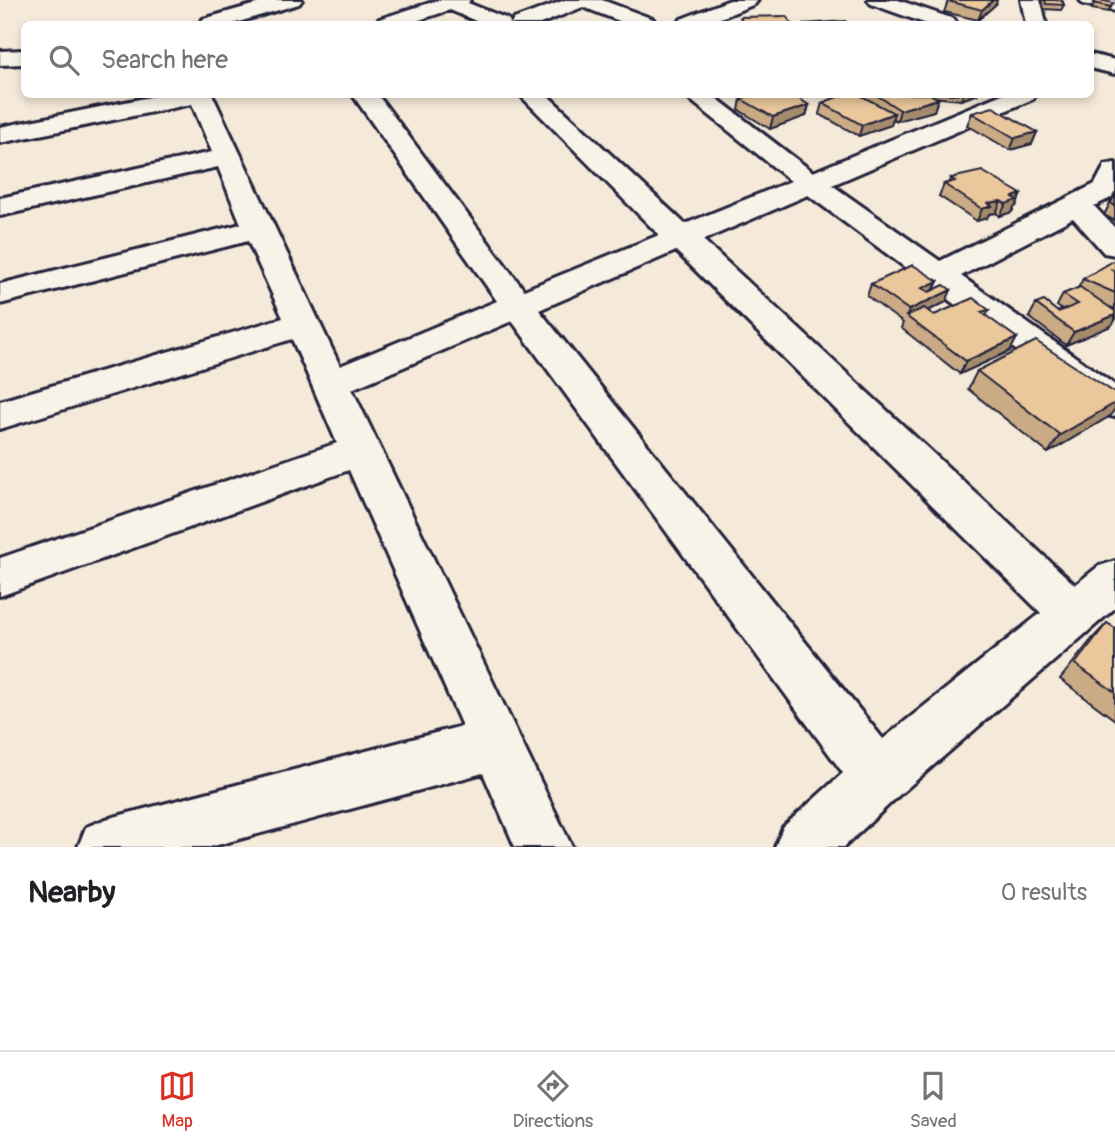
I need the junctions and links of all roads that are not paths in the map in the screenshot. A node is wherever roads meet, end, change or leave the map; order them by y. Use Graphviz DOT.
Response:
graph roads {
  1 [pos="292,0"];
  2 [pos="583,0"];
  3 [pos="748,0"];
  4 [pos="878,0"];
  5 [pos="1031,0"];
  6 [pos="1090,0"];
  7 [pos="456,1"];
  8 [pos="1115,5"];
  9 [pos="267,8"];
  10 [pos="222,21"];
  11 [pos="287,21"];
  12 [pos="396,21"];
  13 [pos="494,21"];
  14 [pos="530,21"];
  15 [pos="637,21"];
  16 [pos="696,21"];
  17 [pos="938,21"];
  18 [pos="1034,21"];
  19 [pos="21,57"];
  20 [pos="0,58"];
  21 [pos="1094,62"];
  22 [pos="1115,67"];
  23 [pos="185,98"];
  24 [pos="201,98"];
  25 [pos="367,98"];
  26 [pos="535,98"];
  27 [pos="747,98"];
  28 [pos="1015,98"];
  29 [pos="706,102"];
  30 [pos="0,135"];
  31 [pos="226,157"];
  32 [pos="812,184"];
  33 [pos="1112,184"];
  34 [pos="1076,204"];
  35 [pos="0,206"];
  36 [pos="258,229"];
  37 [pos="680,237"];
  38 [pos="1115,246"];
  39 [pos="938,275"];
  40 [pos="0,294"];
  41 [pos="519,306"];
  42 [pos="303,324"];
  43 [pos="330,383"];
  44 [pos="1115,404"];
  45 [pos="0,415"];
  46 [pos="361,450"];
  47 [pos="0,578"];
  48 [pos="1115,580"];
  49 [pos="1074,614"];
  50 [pos="497,743"];
  51 [pos="879,777"];
  52 [pos="106,847"];
  53 [pos="544,847"];
  54 [pos="803,847"];
  1 -- 9 [label="street"];
  2 -- 14 [label="street"];
  2 -- 15 [label="street"];
  3 -- 16 [label="street"];
  4 -- 17 [label="street"];
  5 -- 18 [label="street"];
  6 -- 8 [label="street"];
  7 -- 12 [label="street"];
  7 -- 13 [label="street"];
  9 -- 10 [label="street"];
  9 -- 11 [label="street"];
  19 -- 20 [label="street"];
  21 -- 22 [label="street"];
  23 -- 30 [label="street"];
  24 -- 31 [label="street"];
  25 -- 41 [label="street"];
  26 -- 37 [label="street"];
  27 -- 29 [label="street"];
  28 -- 32 [label="street"];
  29 -- 32 [label="street"];
  31 -- 35 [label="street"];
  31 -- 36 [label="street"];
  32 -- 37 [label="street"];
  32 -- 39 [label="street"];
  33 -- 34 [label="street"];
  34 -- 38 [label="street"];
  34 -- 39 [label="street"];
  36 -- 40 [label="street"];
  36 -- 42 [label="street"];
  37 -- 41 [label="street"];
  37 -- 49 [label="street"];
  39 -- 44 [label="street"];
  41 -- 43 [label="street"];
  41 -- 51 [label="street"];
  42 -- 43 [label="street"];
  42 -- 45 [label="street"];
  43 -- 46 [label="street"];
  46 -- 47 [label="street"];
  46 -- 50 [label="street"];
  48 -- 49 [label="street"];
  49 -- 51 [label="street"];
  50 -- 52 [label="street"];
  50 -- 53 [label="street"];
  51 -- 54 [label="street"];
}
